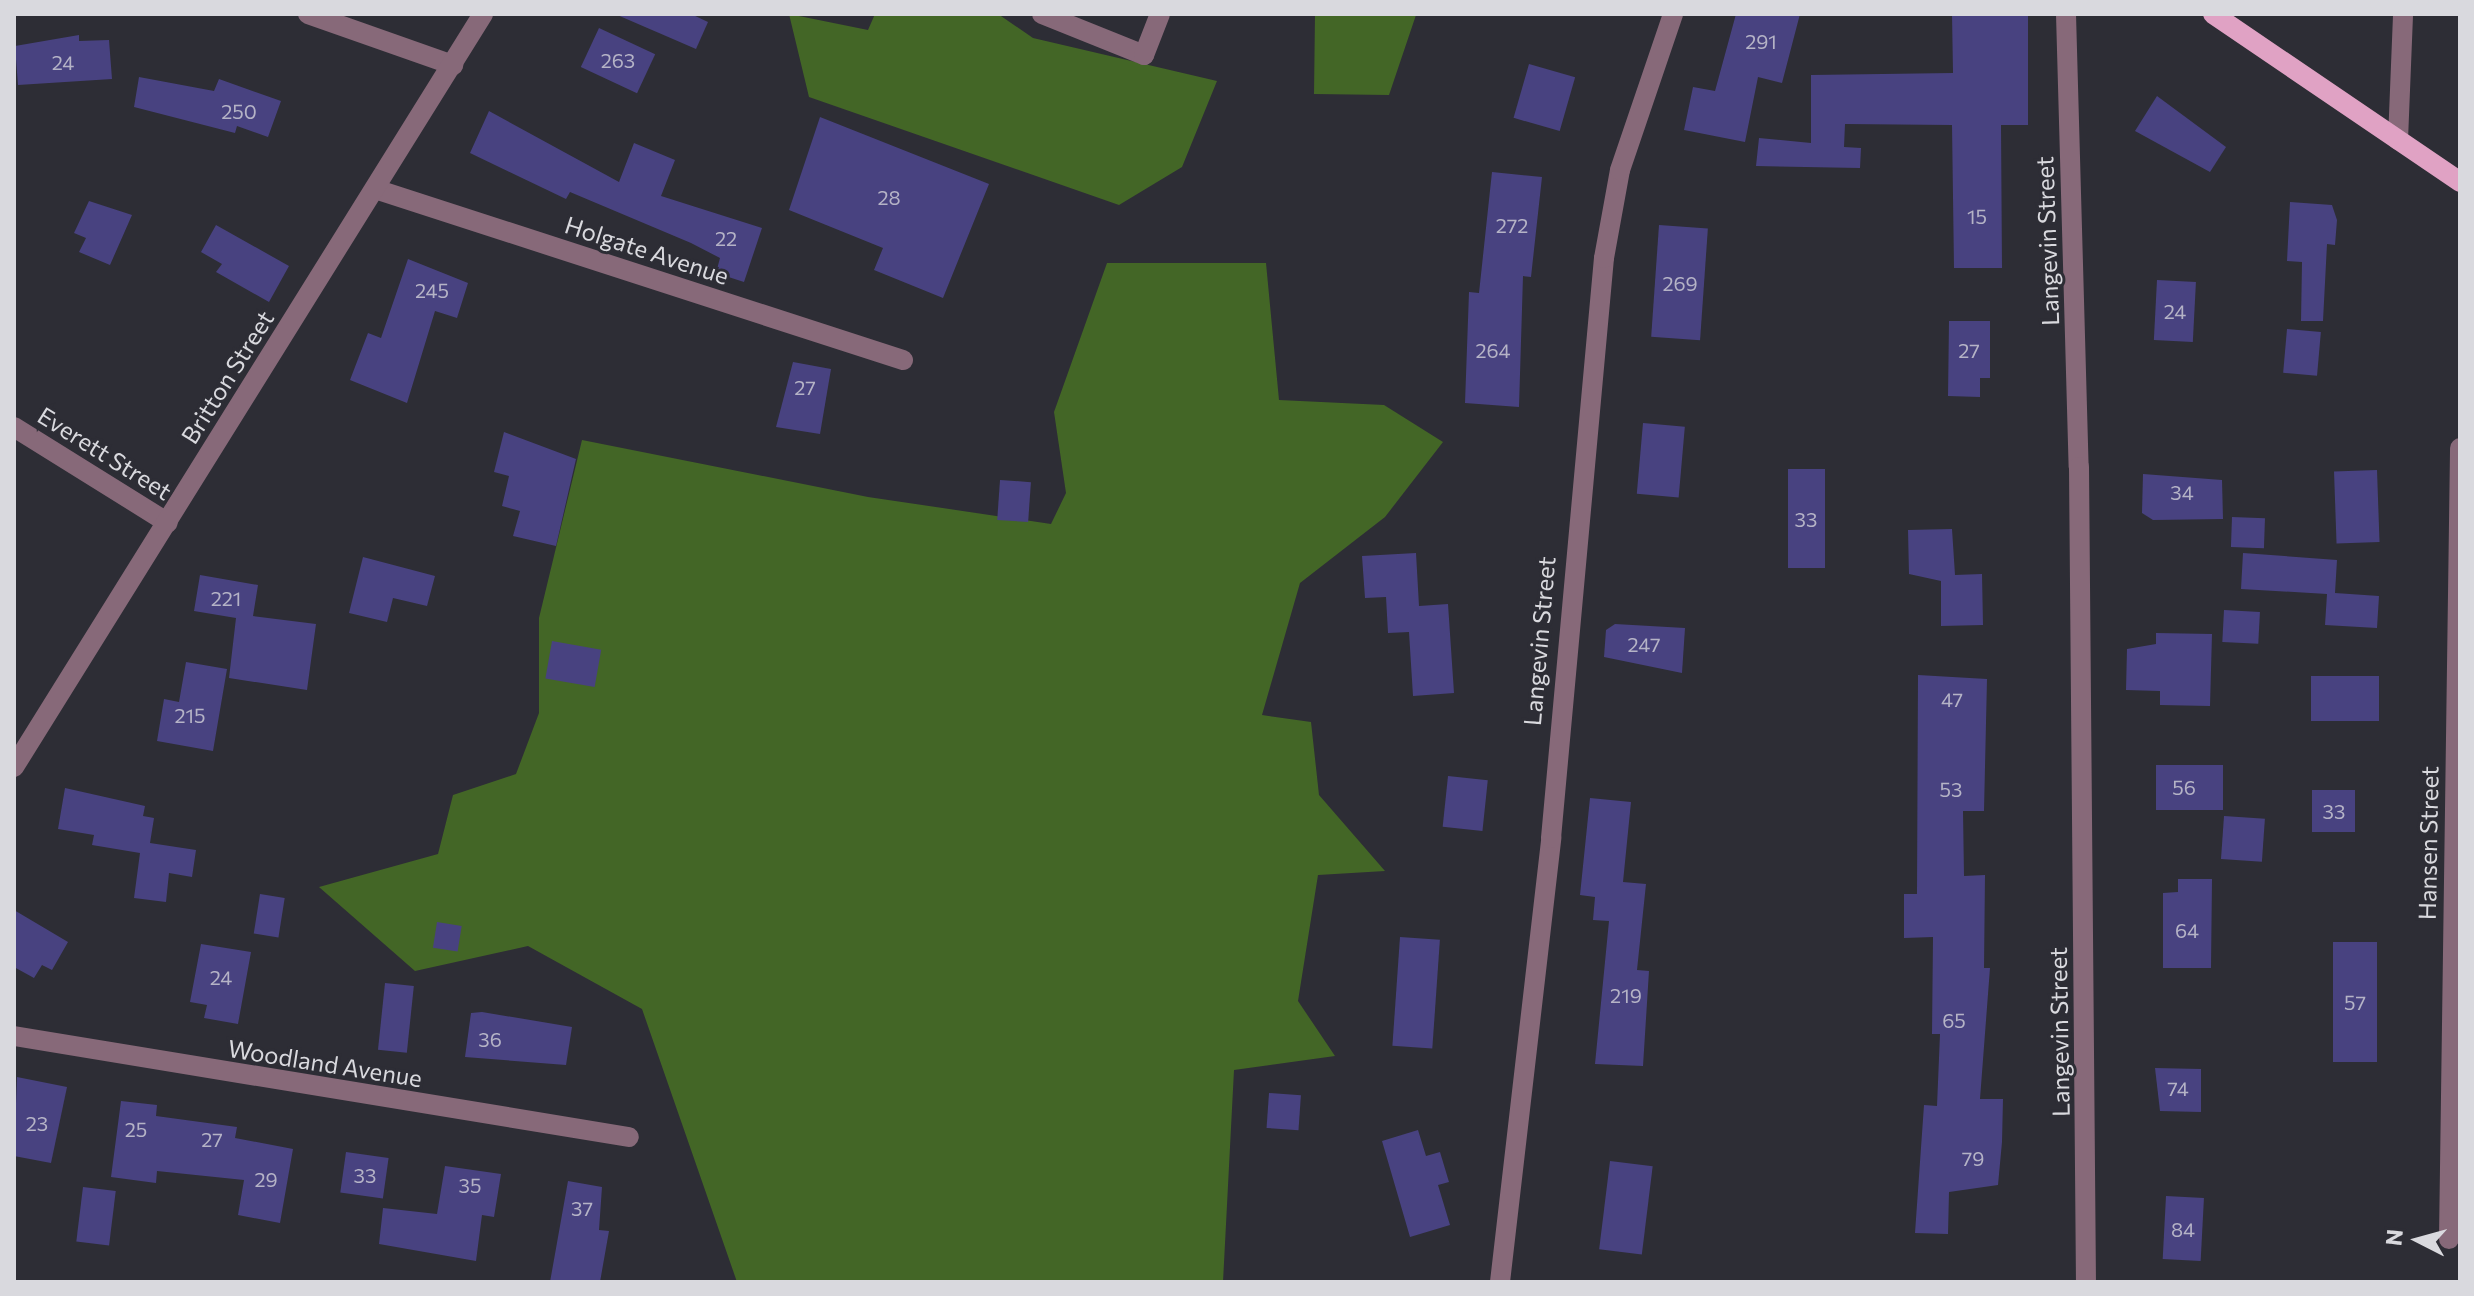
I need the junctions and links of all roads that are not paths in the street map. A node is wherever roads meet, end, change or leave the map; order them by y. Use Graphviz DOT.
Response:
graph roads {
  1 [pos="308,14"];
  2 [pos="483,14"];
  3 [pos="1042,14"];
  4 [pos="1160,14"];
  5 [pos="1673,14"];
  6 [pos="2066,14"];
  7 [pos="2213,14"];
  8 [pos="2403,14"];
  9 [pos="453,65"];
  10 [pos="2398,140"];
  11 [pos="2460,182"];
  12 [pos="375,189"];
  13 [pos="903,360"];
  14 [pos="14,427"];
  15 [pos="2460,448"];
  16 [pos="168,523"];
  17 [pos="14,767"];
  18 [pos="14,1036"];
  19 [pos="629,1137"];
  20 [pos="2449,1239"];
  21 [pos="1500,1282"];
  22 [pos="2086,1282"];
  1 -- 9 [label="street"];
  2 -- 9 [label="street, Britton Street"];
  3 -- 4 [label="street"];
  5 -- 21 [label="street, Langevin Street"];
  6 -- 22 [label="street, Langevin Street"];
  7 -- 10 [label="main road"];
  8 -- 10 [label="street"];
  9 -- 12 [label="street, Britton Street"];
  10 -- 11 [label="main road"];
  12 -- 13 [label="street, Holgate Avenue"];
  12 -- 16 [label="street, Britton Street"];
  14 -- 16 [label="street, Everett Street"];
  15 -- 20 [label="street, Hansen Street"];
  16 -- 17 [label="street, Britton Street"];
  18 -- 19 [label="street, Woodland Avenue"];
}
